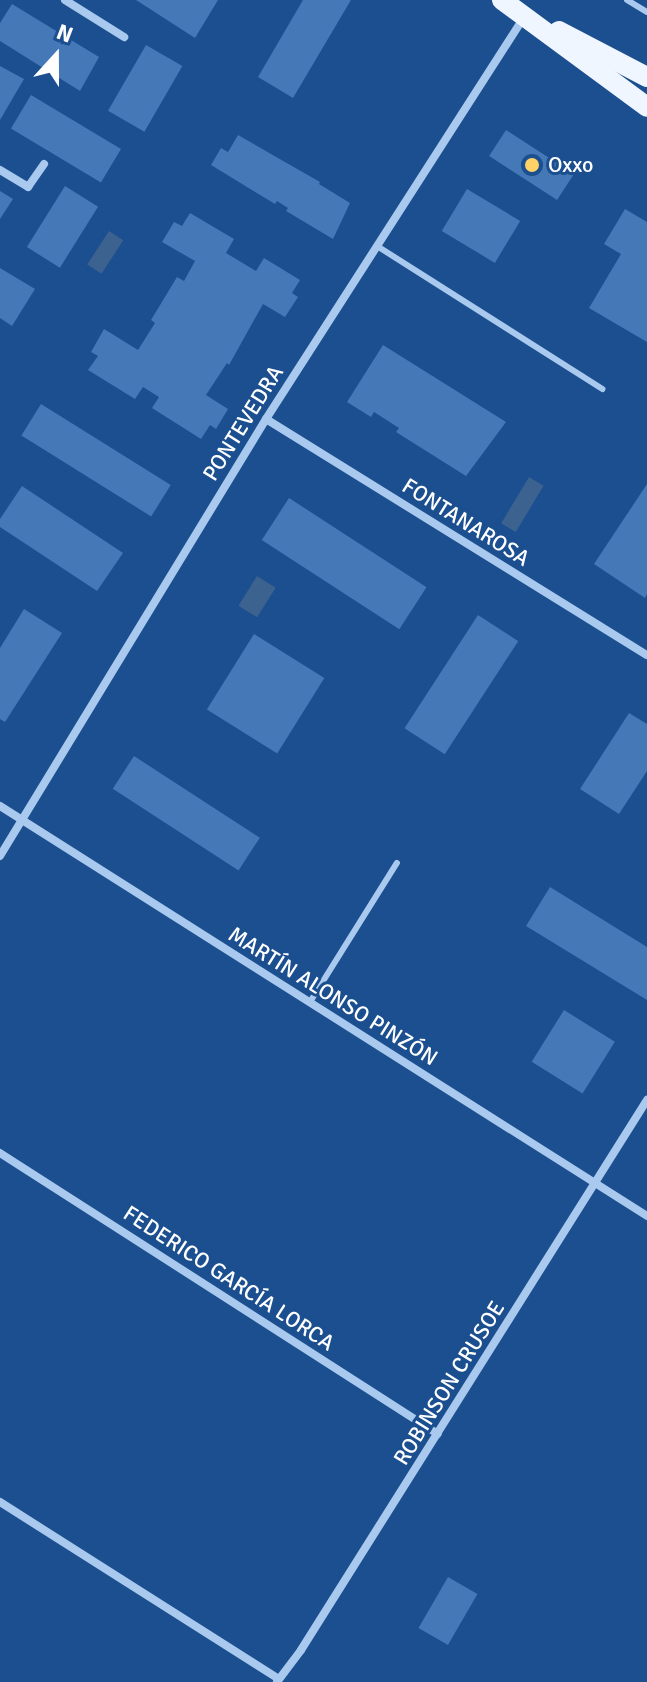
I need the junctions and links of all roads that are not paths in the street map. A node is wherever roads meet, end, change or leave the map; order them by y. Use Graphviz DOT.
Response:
graph roads {
  1 [pos="65,0"];
  2 [pos="502,0"];
  3 [pos="627,0"];
  4 [pos="647,12"];
  5 [pos="526,15"];
  6 [pos="124,37"];
  7 [pos="647,77"];
  8 [pos="647,107"];
  9 [pos="44,164"];
  10 [pos="0,170"];
  11 [pos="377,246"];
  12 [pos="602,389"];
  13 [pos="266,419"];
  14 [pos="647,655"];
  15 [pos="0,806"];
  16 [pos="22,820"];
  17 [pos="0,856"];
  18 [pos="397,863"];
  19 [pos="310,1002"];
  20 [pos="647,1100"];
  21 [pos="0,1153"];
  22 [pos="596,1183"];
  23 [pos="647,1216"];
  24 [pos="438,1434"];
  25 [pos="0,1502"];
  26 [pos="278,1680"];
  1 -- 6 [label="street"];
  2 -- 5 [label="main road"];
  3 -- 4 [label="lane"];
  5 -- 7 [label="main road"];
  5 -- 8 [label="main road"];
  5 -- 11 [label="street, PONTEVEDRA"];
  9 -- 10 [label="street"];
  11 -- 12 [label="lane"];
  11 -- 13 [label="street, PONTEVEDRA"];
  13 -- 14 [label="street, FONTANAROSA"];
  13 -- 16 [label="street, PONTEVEDRA"];
  15 -- 16 [label="street, MARTÍN ALONSO PINZÓN"];
  16 -- 17 [label="street, PONTEVEDRA"];
  16 -- 19 [label="street, MARTÍN ALONSO PINZÓN"];
  18 -- 19 [label="lane"];
  19 -- 22 [label="street, MARTÍN ALONSO PINZÓN"];
  20 -- 22 [label="street, ROBINSON CRUSOE"];
  21 -- 24 [label="street, FEDERICO GARCÍA LORCA"];
  22 -- 23 [label="street, MARTÍN ALONSO PINZÓN"];
  22 -- 24 [label="street, ROBINSON CRUSOE"];
  24 -- 26 [label="street, ROBINSON CRUSOE"];
  25 -- 26 [label="street"];
}
